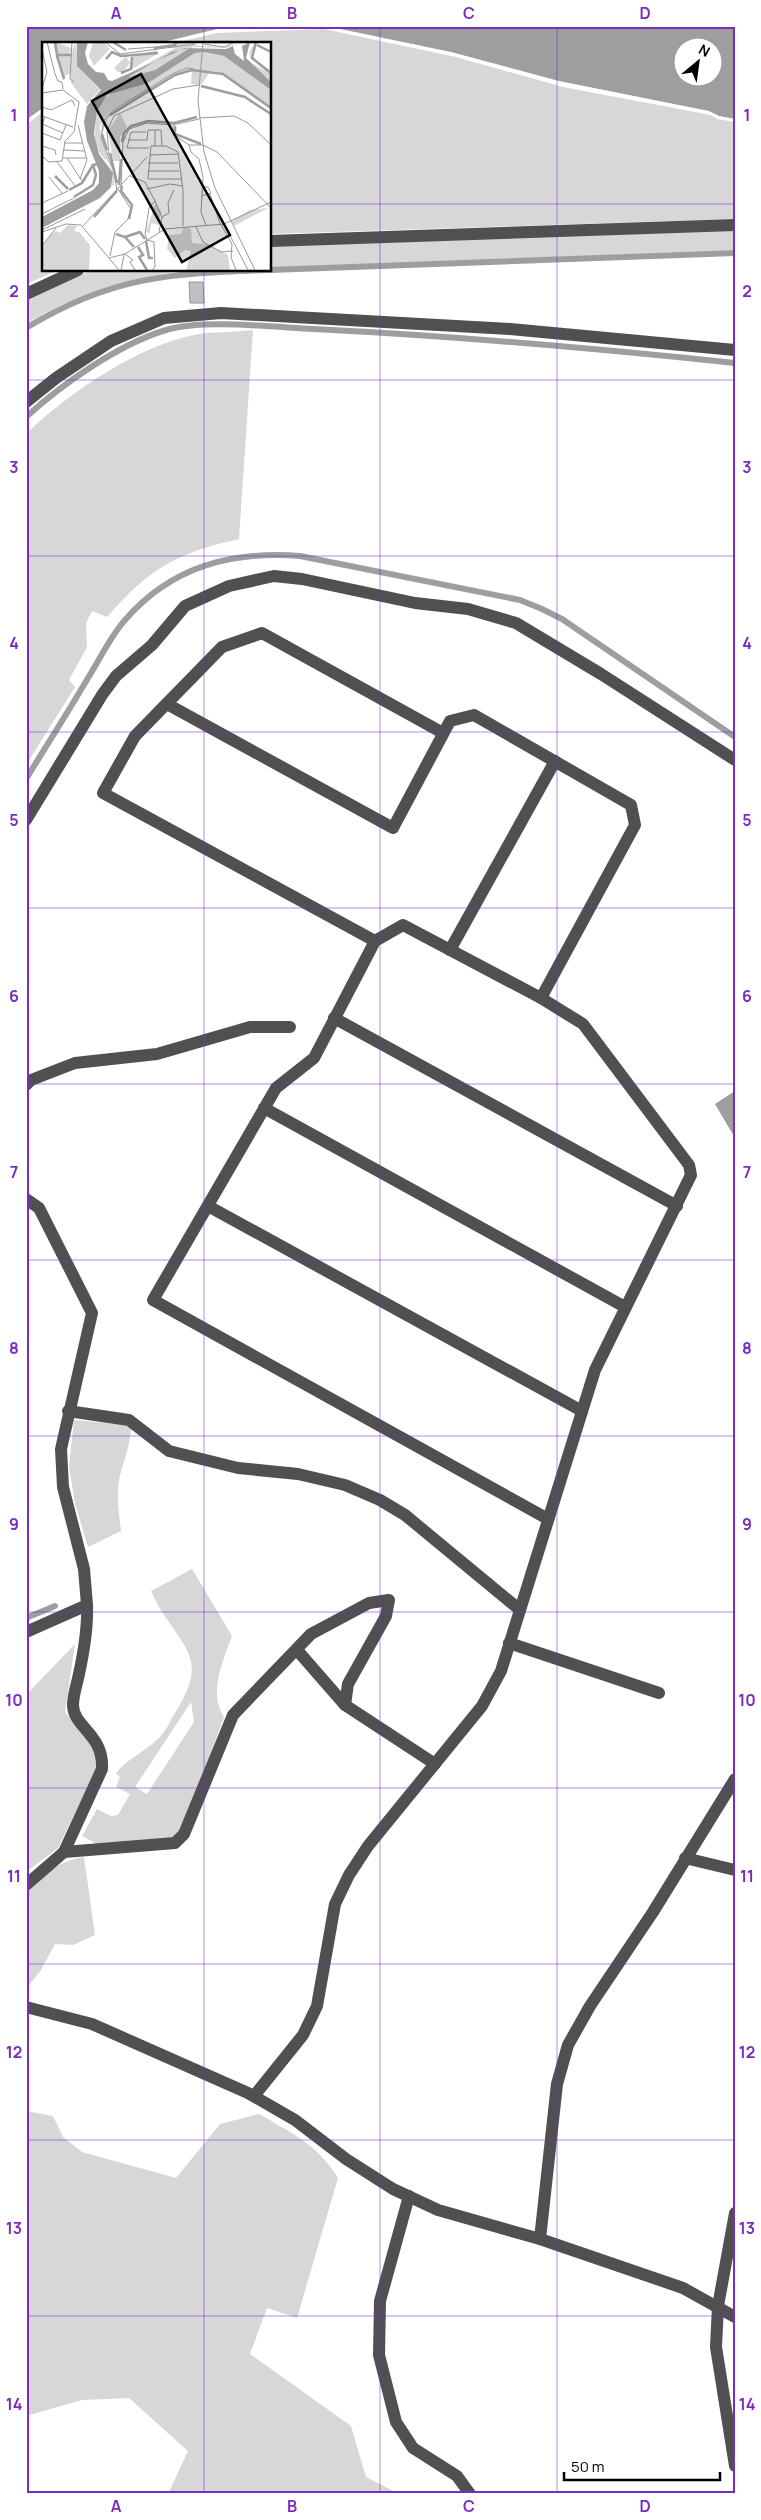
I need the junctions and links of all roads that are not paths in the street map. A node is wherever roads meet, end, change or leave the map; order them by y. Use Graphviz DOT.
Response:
graph roads {
  1 [pos="735,225"];
  2 [pos="271,241"];
  3 [pos="76,271"];
  4 [pos="26,294"];
  5 [pos="735,350"];
  6 [pos="26,402"];
  7 [pos="167,704"];
  8 [pos="443,732"];
  9 [pos="735,760"];
  10 [pos="555,762"];
  11 [pos="26,820"];
  12 [pos="375,940"];
  13 [pos="450,950"];
  14 [pos="541,998"];
  15 [pos="334,1018"];
  16 [pos="290,1027"];
  17 [pos="26,1085"];
  18 [pos="264,1108"];
  19 [pos="26,1199"];
  20 [pos="208,1206"];
  21 [pos="677,1206"];
  22 [pos="625,1307"];
  23 [pos="582,1411"];
  24 [pos="68,1412"];
  25 [pos="548,1519"];
  26 [pos="87,1605"];
  27 [pos="520,1610"];
  28 [pos="26,1632"];
  29 [pos="509,1643"];
  30 [pos="298,1650"];
  31 [pos="659,1693"];
  32 [pos="345,1705"];
  33 [pos="435,1764"];
  34 [pos="735,1779"];
  35 [pos="64,1852"];
  36 [pos="685,1858"];
  37 [pos="735,1870"];
  38 [pos="26,1885"];
  39 [pos="26,2007"];
  40 [pos="254,2096"];
  41 [pos="409,2196"];
  42 [pos="735,2213"];
  43 [pos="540,2239"];
  44 [pos="718,2306"];
  45 [pos="735,2317"];
  46 [pos="735,2466"];
  47 [pos="470,2494"];
  1 -- 2 [label="street"];
  3 -- 4 [label="street"];
  5 -- 6 [label="street"];
  7 -- 8 [label="street"];
  7 -- 8 [label="street"];
  7 -- 12 [label="street"];
  8 -- 10 [label="street"];
  9 -- 11 [label="street"];
  10 -- 13 [label="street"];
  10 -- 14 [label="street"];
  12 -- 13 [label="street"];
  12 -- 15 [label="street"];
  13 -- 14 [label="street"];
  14 -- 21 [label="street"];
  15 -- 18 [label="street"];
  15 -- 21 [label="street"];
  16 -- 17 [label="street"];
  18 -- 20 [label="street"];
  18 -- 22 [label="street"];
  19 -- 24 [label="street"];
  20 -- 23 [label="street"];
  20 -- 25 [label="street"];
  21 -- 22 [label="street"];
  22 -- 23 [label="street"];
  23 -- 25 [label="street"];
  24 -- 26 [label="street"];
  24 -- 27 [label="street"];
  25 -- 27 [label="street"];
  26 -- 28 [label="street"];
  26 -- 35 [label="street"];
  27 -- 29 [label="street"];
  29 -- 31 [label="street"];
  29 -- 33 [label="street"];
  30 -- 32 [label="street"];
  30 -- 32 [label="street"];
  30 -- 35 [label="street"];
  32 -- 33 [label="street"];
  33 -- 40 [label="street"];
  34 -- 36 [label="street"];
  35 -- 38 [label="street"];
  36 -- 37 [label="street"];
  36 -- 43 [label="street"];
  39 -- 40 [label="street"];
  40 -- 41 [label="street"];
  41 -- 43 [label="street"];
  41 -- 47 [label="street"];
  42 -- 44 [label="street"];
  43 -- 44 [label="street"];
  44 -- 45 [label="street"];
  44 -- 46 [label="street"];
}
